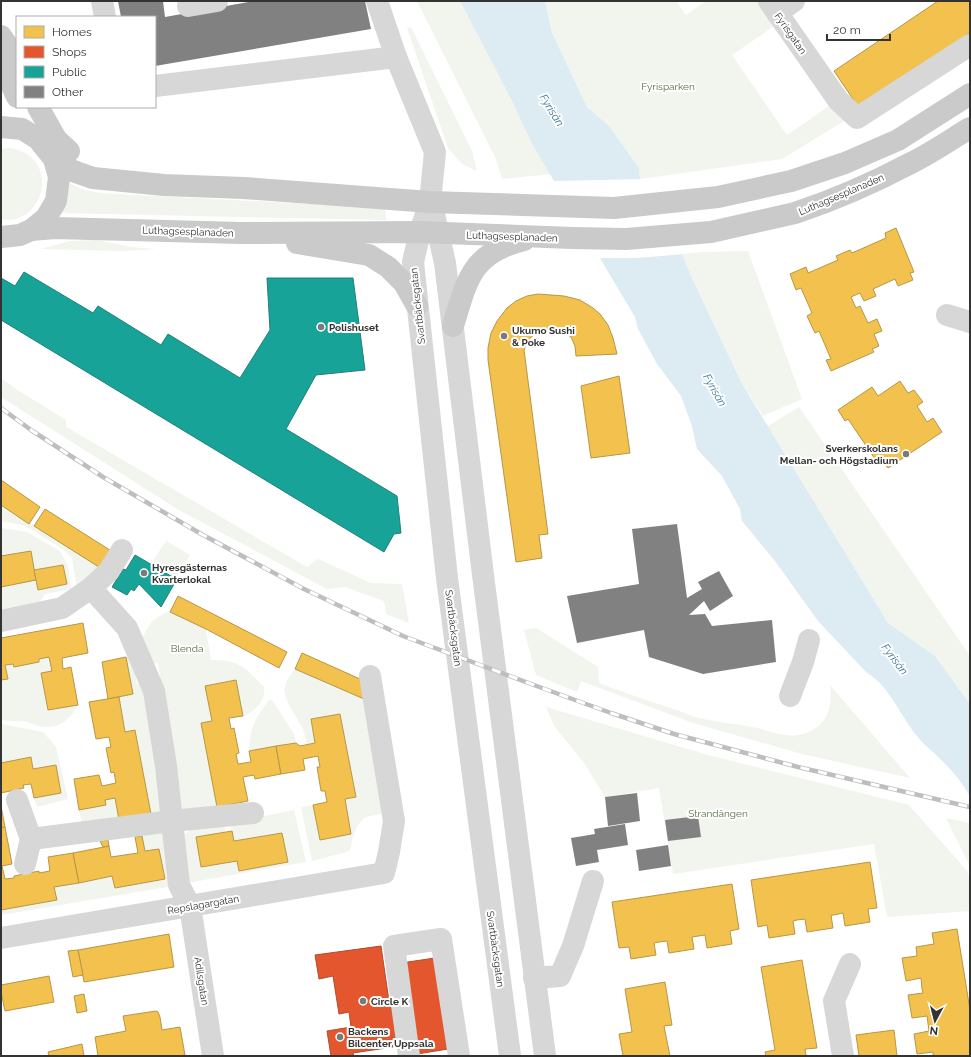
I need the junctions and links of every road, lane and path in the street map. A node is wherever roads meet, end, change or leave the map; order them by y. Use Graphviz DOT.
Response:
graph roads {
  1 [pos="102,1"];
  2 [pos="217,1"];
  3 [pos="377,1"];
  4 [pos="780,5"];
  5 [pos="188,6"];
  6 [pos="105,16"];
  7 [pos="1,36"];
  8 [pos="970,45"];
  9 [pos="396,57"];
  10 [pos="6,71"];
  11 [pos="156,86"];
  12 [pos="970,94"];
  13 [pos="16,95"];
  14 [pos="22,108"];
  15 [pos="39,108"];
  16 [pos="1,127"];
  17 [pos="970,128"];
  18 [pos="38,139"];
  19 [pos="54,159"];
  20 [pos="164,185"];
  21 [pos="430,202"];
  22 [pos="31,230"];
  23 [pos="241,233"];
  24 [pos="429,233"];
  25 [pos="1,237"];
  26 [pos="537,237"];
  27 [pos="418,306"];
  28 [pos="947,315"];
  29 [pos="970,322"];
  30 [pos="453,326"];
  31 [pos="122,550"];
  32 [pos="91,588"];
  33 [pos="1,621"];
  34 [pos="809,640"];
  35 [pos="370,676"];
  36 [pos="790,696"];
  37 [pos="16,800"];
  38 [pos="253,813"];
  39 [pos="172,822"];
  40 [pos="31,839"];
  41 [pos="25,864"];
  42 [pos="593,881"];
  43 [pos="190,906"];
  44 [pos="1,938"];
  45 [pos="850,964"];
  46 [pos="534,978"];
  47 [pos="505,1055"];
  48 [pos="213,1056"];
  49 [pos="409,1056"];
  50 [pos="459,1056"];
  51 [pos="545,1056"];
  52 [pos="842,1056"];
  1 -- 6 [label="street"];
  2 -- 5 [label="street"];
  3 -- 9 [label="street, Svartbäcksgatan"];
  4 -- 8 [label="street, Fyrisgatan"];
  7 -- 10 [label="main road"];
  9 -- 11 [label="street"];
  9 -- 21 [label="street, Svartbäcksgatan"];
  10 -- 13 [label="main road"];
  12 -- 21 [label="main road"];
  14 -- 18 [label="main road"];
  15 -- 20 [label="main road"];
  16 -- 18 [label="main road"];
  17 -- 26 [label="main road, Luthagsesplanaden"];
  18 -- 19 [label="main road"];
  19 -- 20 [label="main road"];
  19 -- 22 [label="main road"];
  20 -- 21 [label="main road"];
  21 -- 24 [label="street, Svartbäcksgatan"];
  22 -- 23 [label="main road, Luthagsesplanaden"];
  22 -- 25 [label="main road"];
  23 -- 24 [label="main road, Luthagsesplanaden"];
  23 -- 27 [label="main road"];
  24 -- 26 [label="main road, Luthagsesplanaden"];
  24 -- 27 [label="street, Svartbäcksgatan"];
  24 -- 30 [label="street, Svartbäcksgatan"];
  26 -- 30 [label="main road"];
  27 -- 47 [label="street, Svartbäcksgatan"];
  28 -- 29 [label="street"];
  30 -- 46 [label="street, Svartbäcksgatan"];
  31 -- 32 [label="street"];
  32 -- 33 [label="street"];
  32 -- 39 [label="street, Adilsgatan"];
  34 -- 36 [label="street"];
  35 -- 43 [label="street, Repslagargatan"];
  37 -- 40 [label="street"];
  38 -- 39 [label="street"];
  39 -- 40 [label="street"];
  39 -- 43 [label="street, Adilsgatan"];
  40 -- 41 [label="street"];
  42 -- 46 [label="street"];
  43 -- 44 [label="street, Repslagargatan"];
  43 -- 48 [label="street, Adilsgatan"];
  45 -- 52 [label="street"];
  46 -- 51 [label="street, Svartbäcksgatan"];
  49 -- 50 [label="street"];
}
